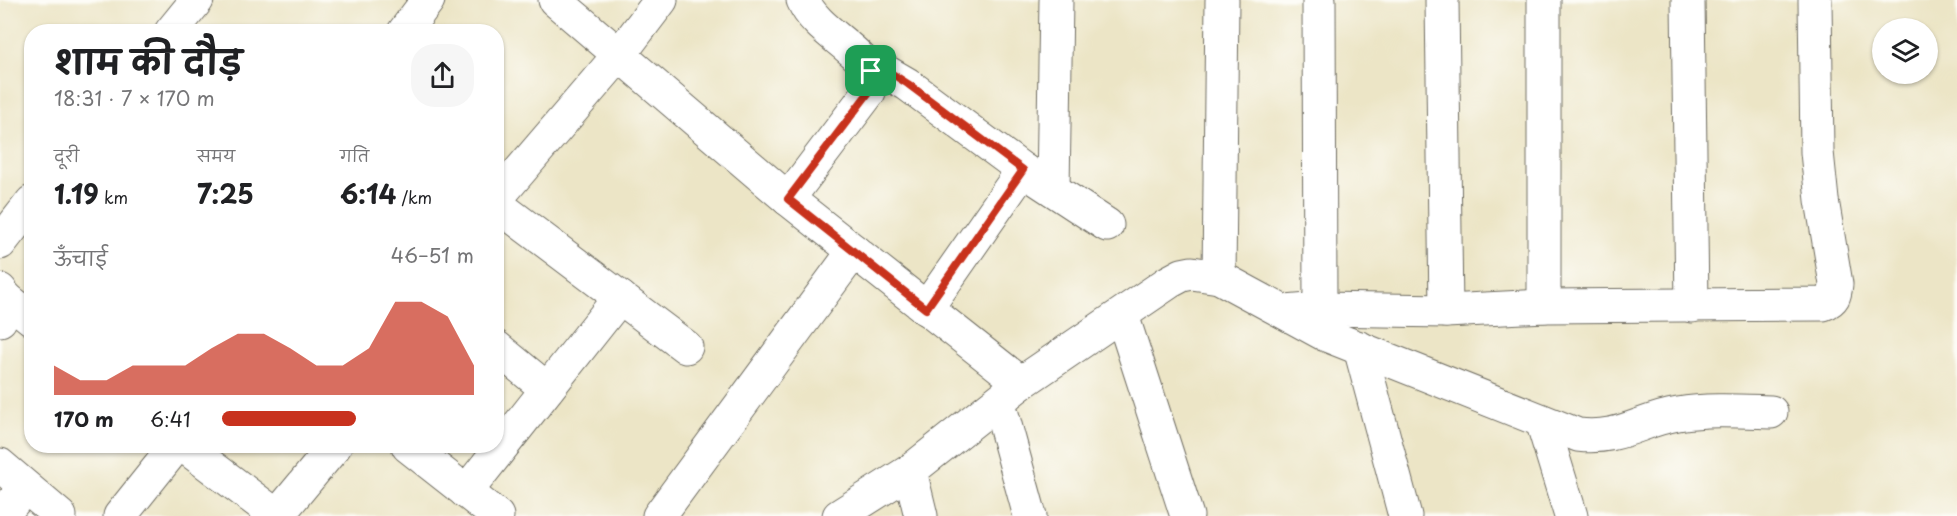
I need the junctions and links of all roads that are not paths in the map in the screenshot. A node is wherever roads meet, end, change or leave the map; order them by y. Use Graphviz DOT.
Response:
graph roads {
  1 [pos="197,0"];
  2 [pos="428,0"];
  3 [pos="555,0"];
  4 [pos="661,0"];
  5 [pos="803,0"];
  6 [pos="1056,0"];
  7 [pos="1222,0"];
  8 [pos="1319,0"];
  9 [pos="1442,0"];
  10 [pos="1544,0"];
  11 [pos="1688,0"];
  12 [pos="1815,0"];
  13 [pos="178,24"];
  14 [pos="410,24"];
  15 [pos="620,54"];
  16 [pos="871,71"];
  17 [pos="1023,170"];
  18 [pos="1053,189"];
  19 [pos="504,190"];
  20 [pos="788,199"];
  21 [pos="504,210"];
  22 [pos="24,212"];
  23 [pos="1107,225"];
  24 [pos="0,243"];
  25 [pos="854,251"];
  26 [pos="1220,277"];
  27 [pos="620,297"];
  28 [pos="2,302"];
  29 [pos="1544,306"];
  30 [pos="1692,306"];
  31 [pos="926,309"];
  32 [pos="1320,309"];
  33 [pos="1446,311"];
  34 [pos="1286,312"];
  35 [pos="24,314"];
  36 [pos="1122,315"];
  37 [pos="686,347"];
  38 [pos="1360,348"];
  39 [pos="504,354"];
  40 [pos="547,389"];
  41 [pos="1010,393"];
  42 [pos="1771,412"];
  43 [pos="1542,421"];
  44 [pos="504,444"];
  45 [pos="170,453"];
  46 [pos="193,453"];
  47 [pos="329,453"];
  48 [pos="417,453"];
  49 [pos="497,453"];
  50 [pos="0,465"];
  51 [pos="910,471"];
  52 [pos="25,487"];
  53 [pos="466,492"];
  54 [pos="2,516"];
  55 [pos="60,516"];
  56 [pos="120,516"];
  57 [pos="277,516"];
  58 [pos="497,516"];
  59 [pos="658,516"];
  60 [pos="839,516"];
  61 [pos="921,516"];
  62 [pos="1030,516"];
  63 [pos="1187,516"];
  64 [pos="1405,516"];
  65 [pos="1571,516"];
  1 -- 13 [label="street"];
  2 -- 14 [label="street"];
  3 -- 15 [label="street"];
  4 -- 15 [label="street"];
  5 -- 16 [label="street"];
  6 -- 18 [label="street"];
  7 -- 26 [label="street"];
  8 -- 32 [label="street"];
  9 -- 33 [label="street"];
  10 -- 29 [label="street"];
  11 -- 30 [label="street"];
  12 -- 30 [label="street"];
  15 -- 19 [label="street"];
  15 -- 20 [label="street"];
  16 -- 17 [label="street"];
  16 -- 20 [label="street"];
  17 -- 18 [label="street"];
  17 -- 31 [label="street"];
  18 -- 23 [label="street"];
  20 -- 25 [label="street"];
  21 -- 27 [label="street"];
  22 -- 24 [label="street"];
  25 -- 31 [label="street"];
  25 -- 59 [label="street"];
  26 -- 34 [label="street"];
  26 -- 36 [label="street"];
  27 -- 37 [label="street"];
  27 -- 40 [label="street"];
  28 -- 35 [label="street"];
  29 -- 30 [label="street"];
  29 -- 33 [label="street"];
  31 -- 41 [label="street"];
  32 -- 33 [label="street"];
  32 -- 34 [label="street"];
  34 -- 38 [label="street"];
  36 -- 41 [label="street"];
  36 -- 63 [label="street"];
  38 -- 43 [label="street"];
  38 -- 64 [label="street"];
  39 -- 40 [label="street"];
  40 -- 44 [label="street"];
  41 -- 51 [label="street"];
  41 -- 62 [label="street"];
  42 -- 43 [label="street"];
  43 -- 65 [label="street"];
  45 -- 56 [label="street"];
  46 -- 57 [label="street"];
  47 -- 57 [label="street"];
  48 -- 53 [label="street"];
  49 -- 53 [label="street"];
  50 -- 52 [label="street"];
  51 -- 60 [label="street"];
  51 -- 61 [label="street"];
  52 -- 54 [label="street"];
  52 -- 55 [label="street"];
  53 -- 58 [label="street"];
}
